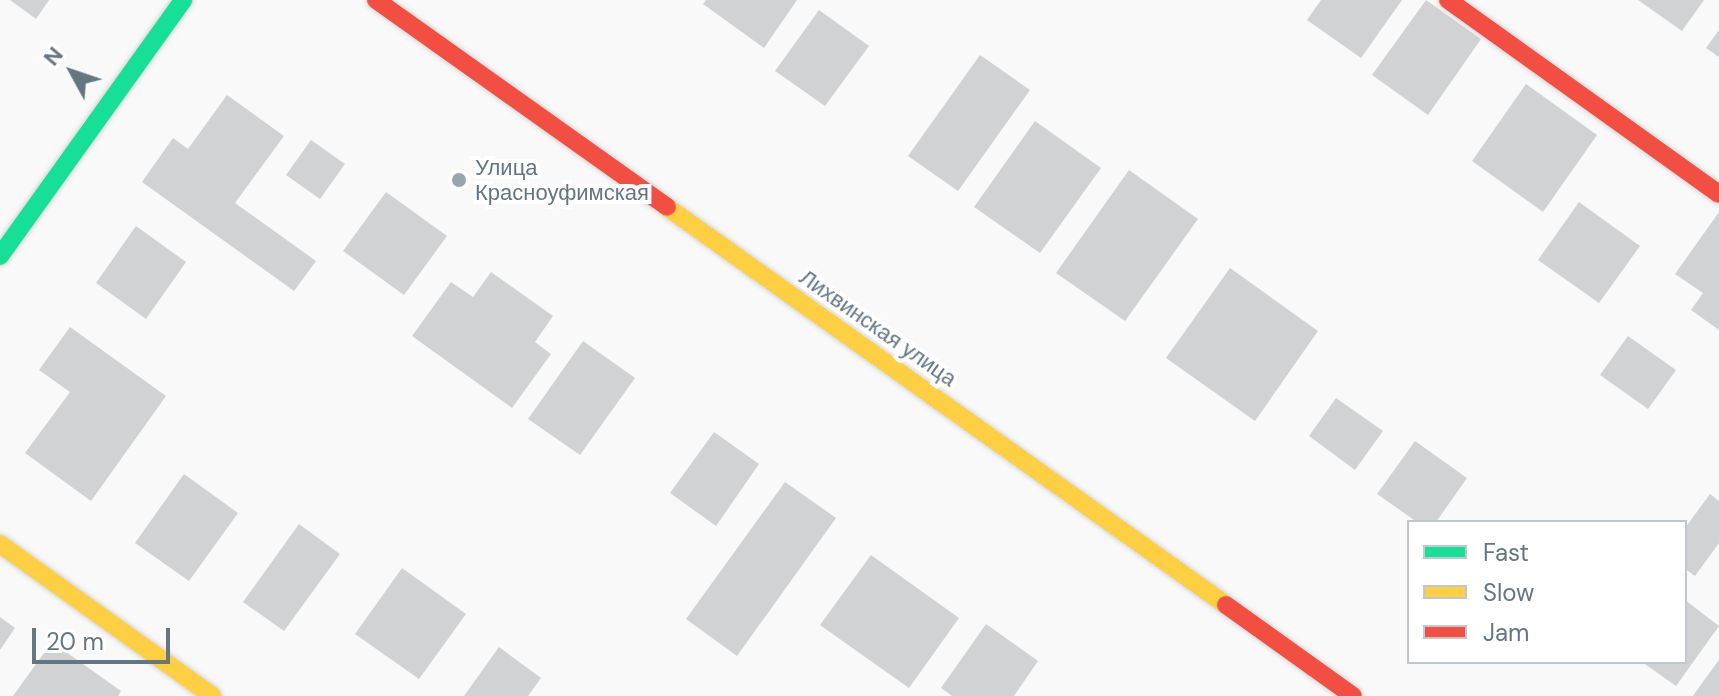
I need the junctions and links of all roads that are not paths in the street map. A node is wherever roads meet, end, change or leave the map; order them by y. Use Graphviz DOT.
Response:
graph roads {
  1 [pos="183,0"];
  2 [pos="376,0"];
  3 [pos="1448,0"];
  4 [pos="1719,194"];
  5 [pos="0,256"];
  6 [pos="0,544"];
  7 [pos="212,696"];
  8 [pos="1353,696"];
  1 -- 5 [label="main road"];
  2 -- 8 [label="main road, Лихвинская улица"];
  3 -- 4 [label="main road"];
  6 -- 7 [label="main road"];
}
